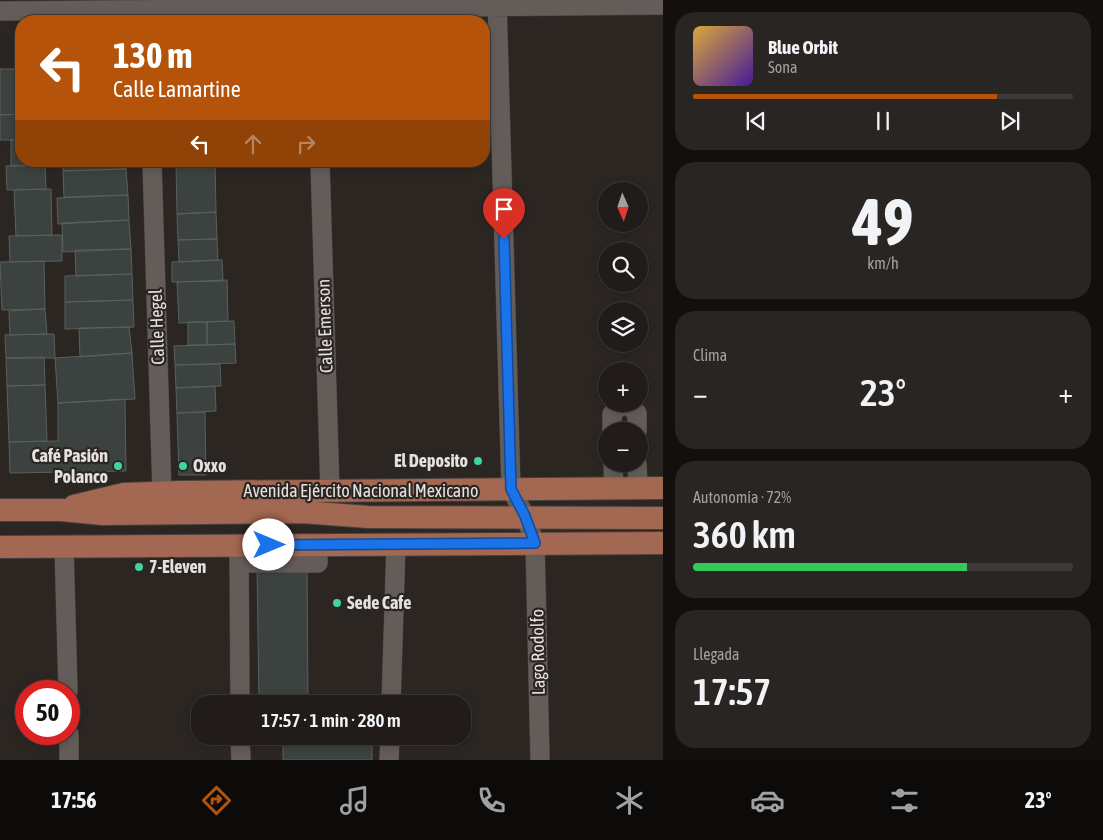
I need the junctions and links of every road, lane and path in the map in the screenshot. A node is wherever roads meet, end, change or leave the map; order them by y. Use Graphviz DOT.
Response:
graph roads {
  1 [pos="497,4"];
  2 [pos="663,5"];
  3 [pos="147,10"];
  4 [pos="315,10"];
  5 [pos="0,11"];
  6 [pos="152,167"];
  7 [pos="320,167"];
  8 [pos="613,472"];
  9 [pos="637,472"];
  10 [pos="614,488"];
  11 [pos="638,488"];
  12 [pos="663,488"];
  13 [pos="511,489"];
  14 [pos="330,492"];
  15 [pos="162,493"];
  16 [pos="0,510"];
  17 [pos="61,510"];
  18 [pos="148,514"];
  19 [pos="525,516"];
  20 [pos="368,517"];
  21 [pos="663,518"];
  22 [pos="0,521"];
  23 [pos="663,542"];
  24 [pos="535,543"];
  25 [pos="396,544"];
  26 [pos="197,545"];
  27 [pos="246,545"];
  28 [pos="64,546"];
  29 [pos="0,547"];
  30 [pos="68,680"];
  31 [pos="240,695"];
  32 [pos="391,695"];
  33 [pos="69,745"];
  34 [pos="240,745"];
  35 [pos="390,745"];
  36 [pos="69,760"];
  37 [pos="241,760"];
  38 [pos="389,760"];
  39 [pos="540,760"];
  1 -- 2 [label="street"];
  1 -- 4 [label="street"];
  1 -- 13 [label="street"];
  3 -- 4 [label="street"];
  3 -- 5 [label="street"];
  6 -- 15 [label="street, Calle Hegel"];
  7 -- 14 [label="street, Calle Emerson"];
  8 -- 10 [label="street"];
  9 -- 11 [label="street"];
  10 -- 11 [label="main road, Avenida Ejército Nacional Mexicano"];
  10 -- 13 [label="main road, Avenida Ejército Nacional Mexicano"];
  11 -- 12 [label="main road, Avenida Ejército Nacional Mexicano"];
  13 -- 14 [label="main road, Avenida Ejército Nacional Mexicano"];
  13 -- 19 [label="street, Lago Rodolfo"];
  14 -- 15 [label="main road, Avenida Ejército Nacional Mexicano"];
  15 -- 17 [label="main road, Avenida Ejército Nacional Mexicano"];
  16 -- 17 [label="main road, Avenida Ejército Nacional Mexicano"];
  17 -- 18 [label="main road, Avenida Ejército Nacional Mexicano"];
  18 -- 20 [label="main road, Avenida Ejército Nacional Mexicano"];
  18 -- 22 [label="main road"];
  19 -- 20 [label="main road, Avenida Ejército Nacional Mexicano"];
  19 -- 21 [label="main road, Avenida Ejército Nacional Mexicano"];
  19 -- 24 [label="street, Lago Rodolfo"];
  20 -- 26 [label="main road"];
  23 -- 24 [label="main road"];
  24 -- 25 [label="main road"];
  24 -- 39 [label="street, Lago Rodolfo"];
  25 -- 27 [label="main road"];
  25 -- 32 [label="street"];
  26 -- 27 [label="main road"];
  26 -- 28 [label="main road"];
  27 -- 31 [label="street"];
  28 -- 29 [label="main road"];
  28 -- 30 [label="street"];
  33 -- 36 [label="street"];
  34 -- 37 [label="street"];
  35 -- 38 [label="street"];
}
